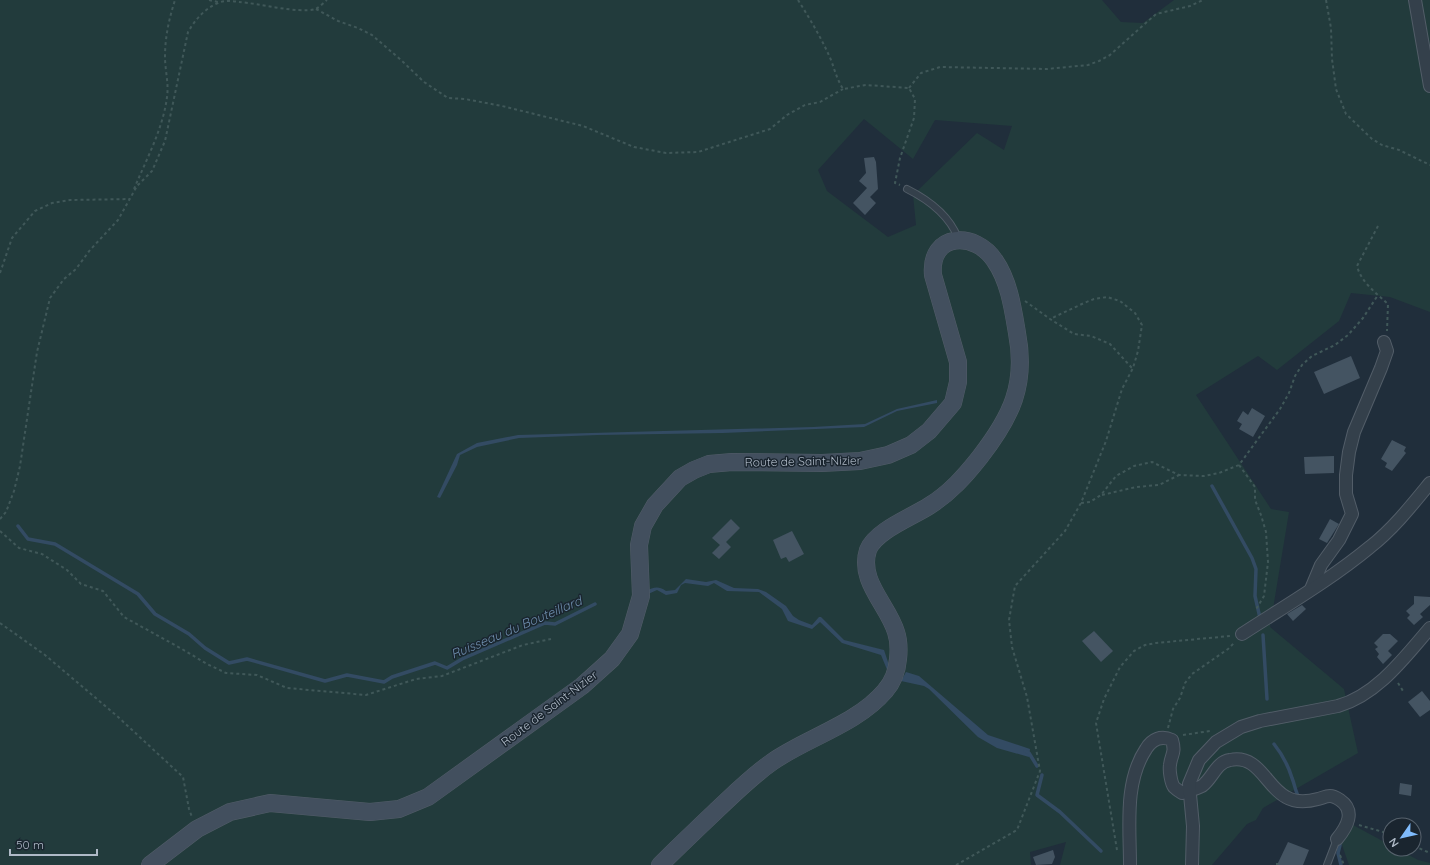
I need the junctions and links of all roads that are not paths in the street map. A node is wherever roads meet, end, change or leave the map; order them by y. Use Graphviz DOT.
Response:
graph roads {
  1 [pos="1415,0"];
  2 [pos="1430,86"];
  3 [pos="908,189"];
  4 [pos="959,240"];
  5 [pos="1384,342"];
  6 [pos="1430,483"];
  7 [pos="1311,589"];
  8 [pos="1430,628"];
  9 [pos="1242,634"];
  10 [pos="1190,790"];
  11 [pos="1337,839"];
  12 [pos="150,865"];
  13 [pos="660,865"];
  14 [pos="1130,865"];
  15 [pos="1192,865"];
  16 [pos="1327,865"];
  1 -- 2 [label="street"];
  3 -- 4 [label="lane"];
  4 -- 12 [label="main road, Route de Saint-Nizier"];
  4 -- 13 [label="main road"];
  5 -- 7 [label="street"];
  6 -- 7 [label="street"];
  7 -- 9 [label="street"];
  8 -- 10 [label="street"];
  10 -- 11 [label="street"];
  10 -- 14 [label="street"];
  10 -- 15 [label="street"];
  11 -- 16 [label="lane"];
}
